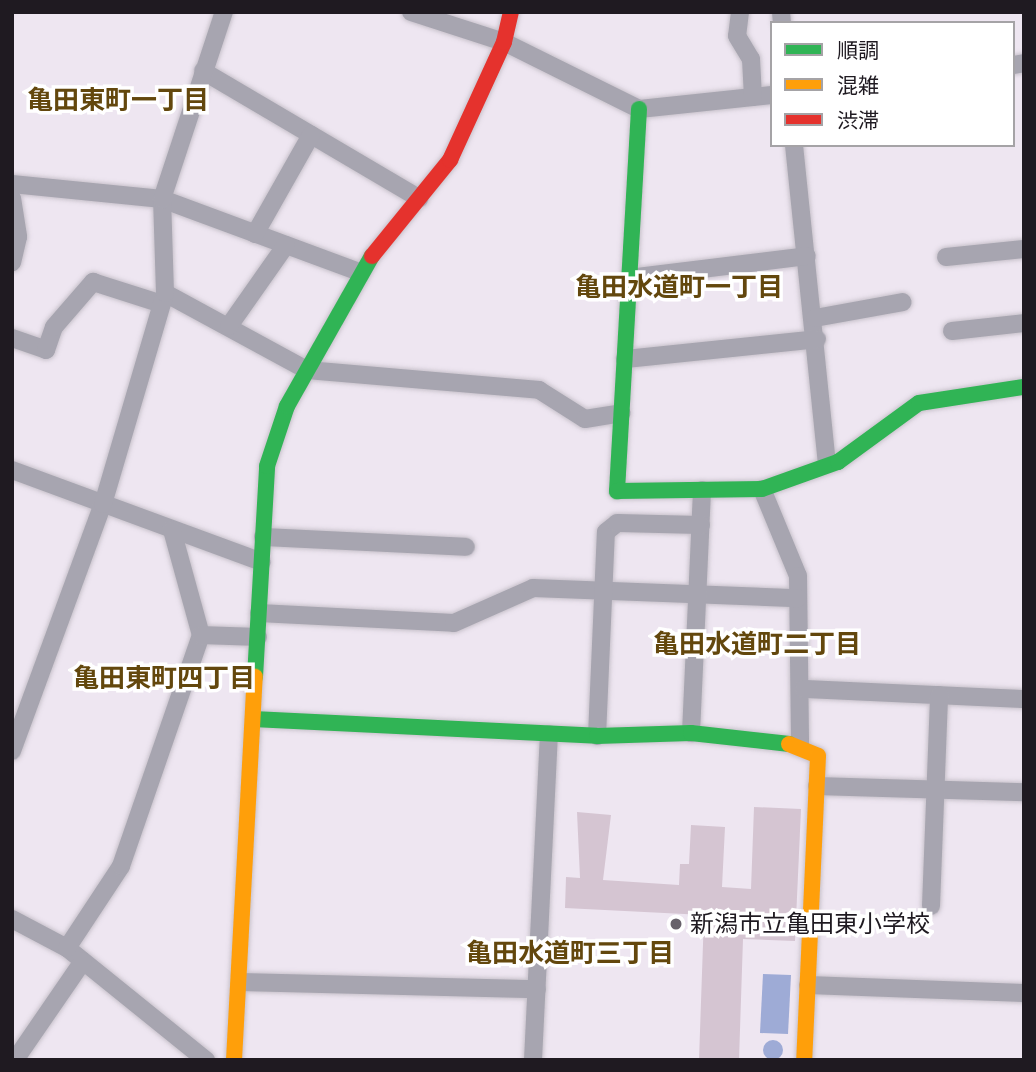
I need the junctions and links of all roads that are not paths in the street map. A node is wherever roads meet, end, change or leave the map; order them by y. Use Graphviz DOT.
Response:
graph roads {
  1 [pos="224,12"];
  2 [pos="411,12"];
  3 [pos="510,12"];
  4 [pos="740,12"];
  5 [pos="504,42"];
  6 [pos="203,71"];
  7 [pos="770,95"];
  8 [pos="753,97"];
  9 [pos="639,109"];
  10 [pos="312,135"];
  11 [pos="794,147"];
  12 [pos="12,184"];
  13 [pos="12,198"];
  14 [pos="419,198"];
  15 [pos="162,199"];
  16 [pos="255,234"];
  17 [pos="286,245"];
  18 [pos="1024,248"];
  19 [pos="13,255"];
  20 [pos="807,256"];
  21 [pos="946,257"];
  22 [pos="359,272"];
  23 [pos="629,278"];
  24 [pos="164,299"];
  25 [pos="903,302"];
  26 [pos="815,318"];
  27 [pos="1024,324"];
  28 [pos="229,326"];
  29 [pos="953,331"];
  30 [pos="12,338"];
  31 [pos="817,339"];
  32 [pos="625,359"];
  33 [pos="307,369"];
  34 [pos="1024,387"];
  35 [pos="622,413"];
  36 [pos="827,463"];
  37 [pos="12,470"];
  38 [pos="762,489"];
  39 [pos="702,490"];
  40 [pos="103,504"];
  41 [pos="701,525"];
  42 [pos="172,530"];
  43 [pos="263,537"];
  44 [pos="466,547"];
  45 [pos="262,562"];
  46 [pos="604,591"];
  47 [pos="700,594"];
  48 [pos="798,598"];
  49 [pos="260,613"];
  50 [pos="201,635"];
  51 [pos="258,637"];
  52 [pos="804,689"];
  53 [pos="939,695"];
  54 [pos="1024,699"];
  55 [pos="253,719"];
  56 [pos="691,733"];
  57 [pos="549,734"];
  58 [pos="597,736"];
  59 [pos="800,745"];
  60 [pos="12,751"];
  61 [pos="817,786"];
  62 [pos="936,790"];
  63 [pos="1024,792"];
  64 [pos="931,906"];
  65 [pos="12,919"];
  66 [pos="67,948"];
  67 [pos="83,961"];
  68 [pos="240,982"];
  69 [pos="808,985"];
  70 [pos="537,989"];
  71 [pos="1024,993"];
  72 [pos="15,1060"];
  73 [pos="206,1060"];
  74 [pos="234,1060"];
  75 [pos="533,1060"];
  76 [pos="804,1060"];
  1 -- 6 [label="street"];
  2 -- 5 [label="street"];
  3 -- 5 [label="street"];
  4 -- 8 [label="street"];
  5 -- 9 [label="street"];
  5 -- 14 [label="street"];
  6 -- 10 [label="street"];
  6 -- 15 [label="street"];
  7 -- 8 [label="street"];
  8 -- 9 [label="street"];
  9 -- 23 [label="street"];
  10 -- 14 [label="street"];
  10 -- 16 [label="street"];
  11 -- 20 [label="street"];
  12 -- 15 [label="street"];
  13 -- 19 [label="street"];
  14 -- 22 [label="street"];
  15 -- 16 [label="street"];
  15 -- 24 [label="street"];
  16 -- 17 [label="street"];
  17 -- 22 [label="street"];
  17 -- 28 [label="street"];
  18 -- 21 [label="street"];
  20 -- 23 [label="street"];
  20 -- 26 [label="street"];
  22 -- 33 [label="street"];
  23 -- 32 [label="street"];
  24 -- 28 [label="street"];
  24 -- 30 [label="street"];
  24 -- 40 [label="street"];
  25 -- 26 [label="street"];
  26 -- 31 [label="street"];
  27 -- 29 [label="street"];
  28 -- 33 [label="street"];
  31 -- 32 [label="street"];
  31 -- 36 [label="street"];
  32 -- 35 [label="street"];
  33 -- 35 [label="street"];
  33 -- 43 [label="street"];
  34 -- 36 [label="street"];
  35 -- 39 [label="street"];
  36 -- 38 [label="street"];
  37 -- 40 [label="street"];
  38 -- 39 [label="street"];
  38 -- 48 [label="street"];
  39 -- 41 [label="street"];
  40 -- 42 [label="street"];
  40 -- 60 [label="street"];
  41 -- 46 [label="street"];
  41 -- 47 [label="street"];
  42 -- 45 [label="street"];
  42 -- 50 [label="street"];
  43 -- 44 [label="street"];
  43 -- 45 [label="street"];
  45 -- 49 [label="street"];
  46 -- 47 [label="street"];
  46 -- 49 [label="street"];
  46 -- 58 [label="street"];
  47 -- 48 [label="street"];
  47 -- 56 [label="street"];
  48 -- 52 [label="street"];
  49 -- 51 [label="street"];
  50 -- 51 [label="street"];
  50 -- 66 [label="street"];
  51 -- 55 [label="street"];
  52 -- 53 [label="street"];
  52 -- 59 [label="street"];
  53 -- 54 [label="street"];
  53 -- 62 [label="street"];
  55 -- 57 [label="street"];
  55 -- 68 [label="street"];
  56 -- 58 [label="street"];
  56 -- 59 [label="street"];
  57 -- 58 [label="street"];
  57 -- 70 [label="street"];
  59 -- 61 [label="street"];
  61 -- 62 [label="street"];
  61 -- 69 [label="street"];
  62 -- 63 [label="street"];
  62 -- 64 [label="street"];
  65 -- 66 [label="street"];
  66 -- 67 [label="street"];
  67 -- 72 [label="street"];
  67 -- 73 [label="street"];
  68 -- 70 [label="street"];
  68 -- 74 [label="street"];
  69 -- 71 [label="street"];
  69 -- 76 [label="street"];
  70 -- 75 [label="street"];
}
